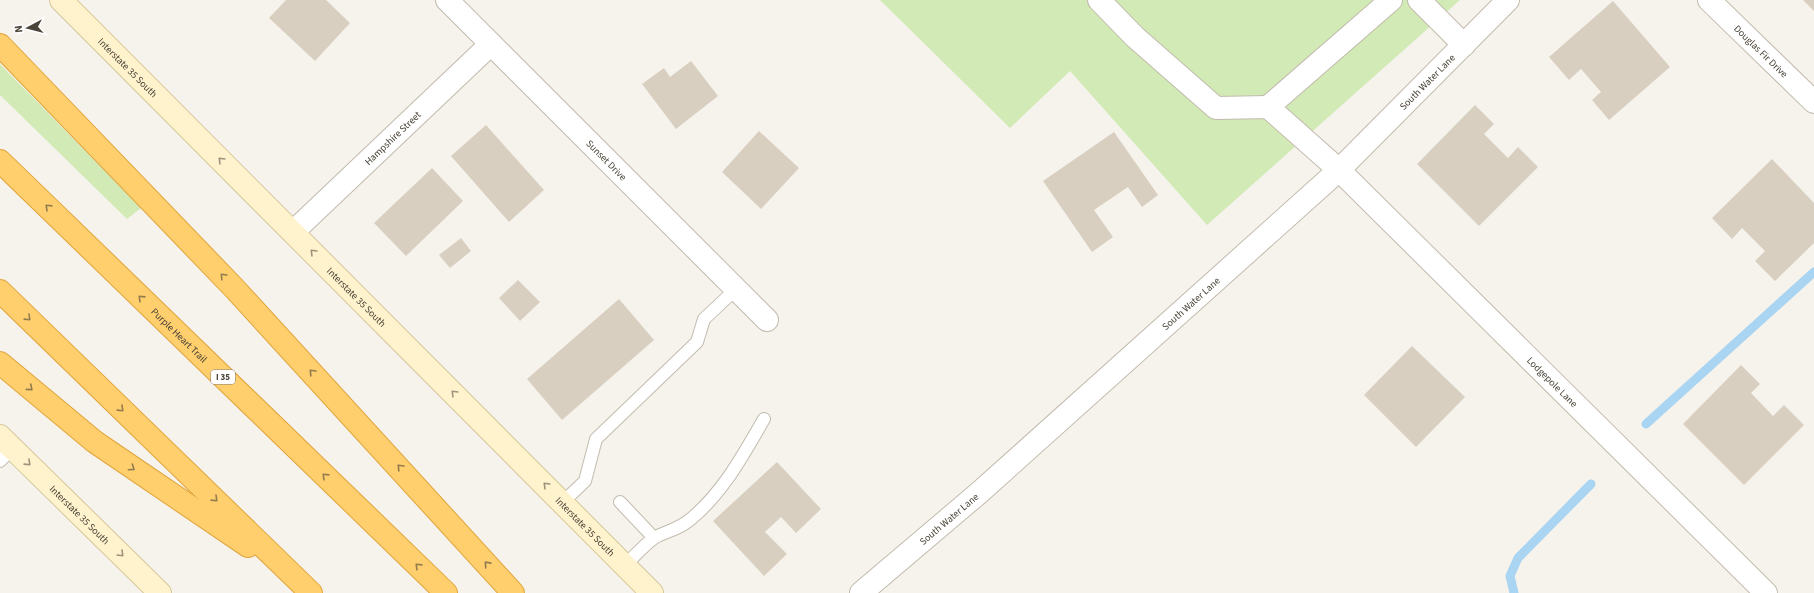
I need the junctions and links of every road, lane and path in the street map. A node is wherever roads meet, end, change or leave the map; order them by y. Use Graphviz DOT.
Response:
graph roads {
  1 [pos="62,0"];
  2 [pos="446,0"];
  3 [pos="1099,0"];
  4 [pos="1391,0"];
  5 [pos="1419,0"];
  6 [pos="1508,0"];
  7 [pos="1709,0"];
  8 [pos="0,44"];
  9 [pos="491,44"];
  10 [pos="1464,45"];
  11 [pos="1814,102"];
  12 [pos="1268,108"];
  13 [pos="0,160"];
  14 [pos="1339,170"];
  15 [pos="293,232"];
  16 [pos="735,290"];
  17 [pos="0,291"];
  18 [pos="767,320"];
  19 [pos="0,363"];
  20 [pos="764,419"];
  21 [pos="4,448"];
  22 [pos="563,502"];
  23 [pos="620,502"];
  24 [pos="654,538"];
  25 [pos="625,565"];
  26 [pos="304,586"];
  27 [pos="160,593"];
  28 [pos="446,593"];
  29 [pos="513,593"];
  30 [pos="652,593"];
  31 [pos="861,593"];
  32 [pos="1766,593"];
  15 -- 1 [label="main road, Interstate 35 South, one-way"];
  2 -- 9 [label="street, Sunset Drive"];
  3 -- 12 [label="street"];
  4 -- 12 [label="street"];
  5 -- 10 [label="street"];
  6 -- 10 [label="street, South Water Lane"];
  7 -- 11 [label="street, Douglas Fir Drive"];
  29 -- 8 [label="highway, one-way"];
  9 -- 15 [label="street, Hampshire Street"];
  9 -- 16 [label="street, Sunset Drive"];
  10 -- 14 [label="street, South Water Lane"];
  12 -- 14 [label="street, Lodgepole Lane"];
  28 -- 13 [label="highway, Purple Heart Trail / I 35, one-way"];
  14 -- 31 [label="street, South Water Lane"];
  14 -- 32 [label="street, Lodgepole Lane"];
  22 -- 15 [label="main road, Interstate 35 South, one-way"];
  16 -- 18 [label="street, Sunset Drive"];
  16 -- 22 [label="lane"];
  17 -- 26 [label="highway, one-way"];
  19 -- 26 [label="highway, one-way"];
  20 -- 24 [label="lane"];
  21 -- 27 [label="main road, Interstate 35 South, one-way"];
  22 -- 25 [label="main road, Interstate 35 South"];
  23 -- 24 [label="lane"];
  24 -- 25 [label="lane"];
  25 -- 30 [label="main road, Interstate 35 South"];
}
